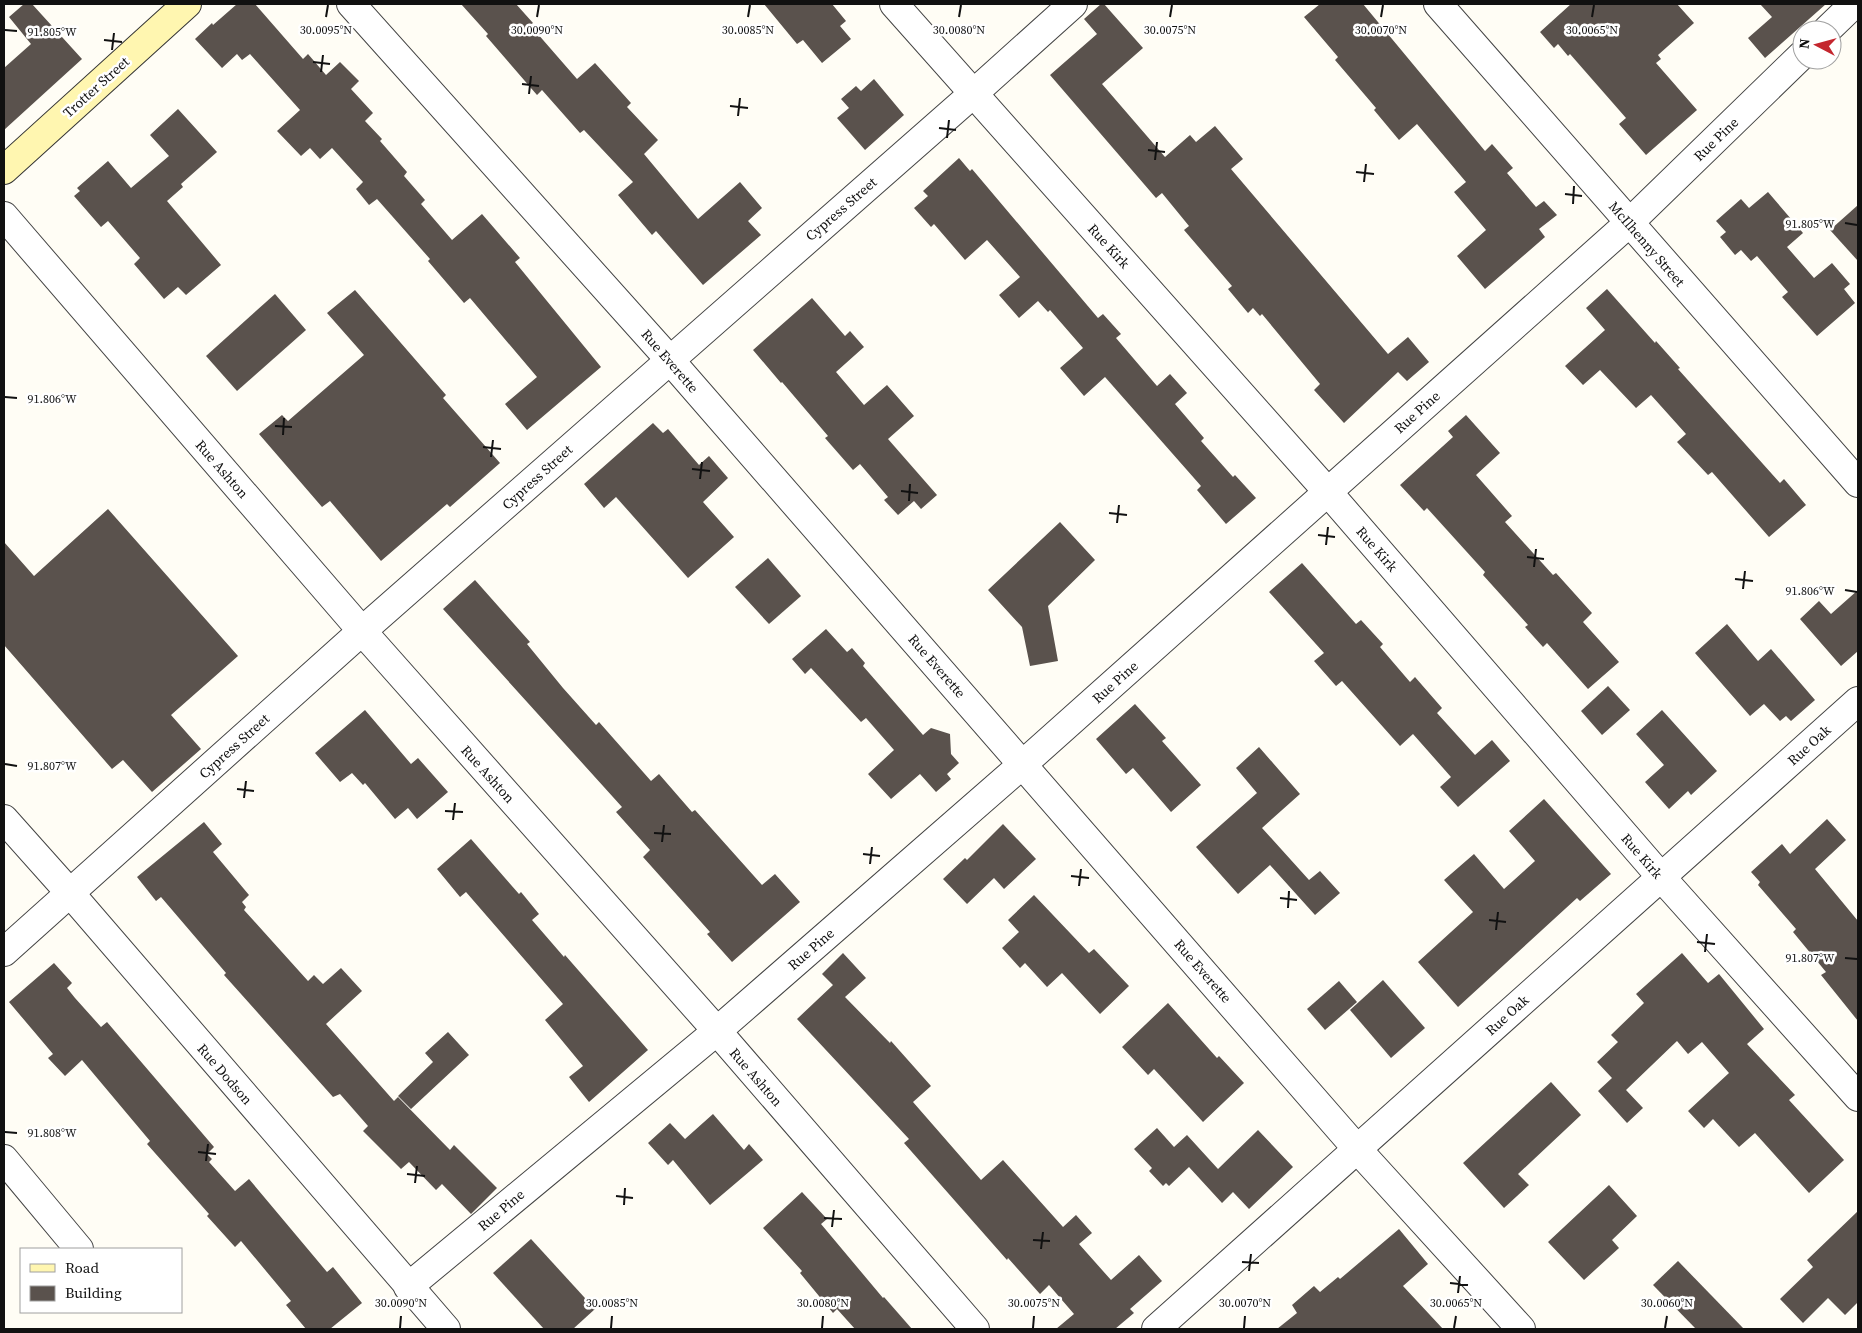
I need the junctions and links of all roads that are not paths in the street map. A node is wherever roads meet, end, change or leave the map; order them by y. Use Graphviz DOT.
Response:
graph roads {
  1 [pos="187,4"];
  2 [pos="351,4"];
  3 [pos="894,4"];
  4 [pos="1073,4"];
  5 [pos="1438,4"];
  6 [pos="1854,4"];
  7 [pos="1837,20"];
  8 [pos="1792,65"];
  9 [pos="974,93"];
  10 [pos="4,170"];
  11 [pos="4,216"];
  12 [pos="1629,223"];
  13 [pos="669,359"];
  14 [pos="1858,483"];
  15 [pos="1327,491"];
  16 [pos="362,632"];
  17 [pos="1858,701"];
  18 [pos="1023,764"];
  19 [pos="4,819"];
  20 [pos="1661,877"];
  21 [pos="70,893"];
  22 [pos="4,952"];
  23 [pos="717,1031"];
  24 [pos="1858,1097"];
  25 [pos="1358,1150"];
  26 [pos="4,1159"];
  27 [pos="78,1248"];
  28 [pos="408,1287"];
  29 [pos="446,1329"];
  30 [pos="975,1329"];
  31 [pos="1156,1329"];
  32 [pos="1521,1329"];
  1 -- 10 [label="street, Trotter Street"];
  2 -- 13 [label="street, Rue Everette"];
  3 -- 9 [label="street, Rue Kirk"];
  4 -- 9 [label="street, Cypress Street"];
  5 -- 12 [label="street, McIlhenny Street"];
  6 -- 7 [label="street"];
  8 -- 12 [label="street, Rue Pine"];
  9 -- 13 [label="street, Cypress Street"];
  9 -- 15 [label="street, Rue Kirk"];
  11 -- 16 [label="street, Rue Ashton"];
  12 -- 14 [label="street, McIlhenny Street"];
  12 -- 15 [label="street, Rue Pine"];
  13 -- 16 [label="street, Cypress Street"];
  13 -- 18 [label="street, Rue Everette"];
  15 -- 18 [label="street, Rue Pine"];
  15 -- 20 [label="street, Rue Kirk"];
  16 -- 21 [label="street, Cypress Street"];
  16 -- 23 [label="street, Rue Ashton"];
  17 -- 20 [label="street, Rue Oak"];
  18 -- 23 [label="street, Rue Pine"];
  18 -- 25 [label="street, Rue Everette"];
  19 -- 21 [label="street, Rue Dodson"];
  20 -- 24 [label="street, Rue Kirk"];
  20 -- 25 [label="street, Rue Oak"];
  21 -- 22 [label="street, Cypress Street"];
  21 -- 28 [label="street, Rue Dodson"];
  23 -- 28 [label="street, Rue Pine"];
  23 -- 30 [label="street, Rue Ashton"];
  25 -- 31 [label="street, Rue Oak"];
  25 -- 32 [label="street, Rue Everette"];
  26 -- 27 [label="street"];
  28 -- 29 [label="street, Rue Dodson"];
}
